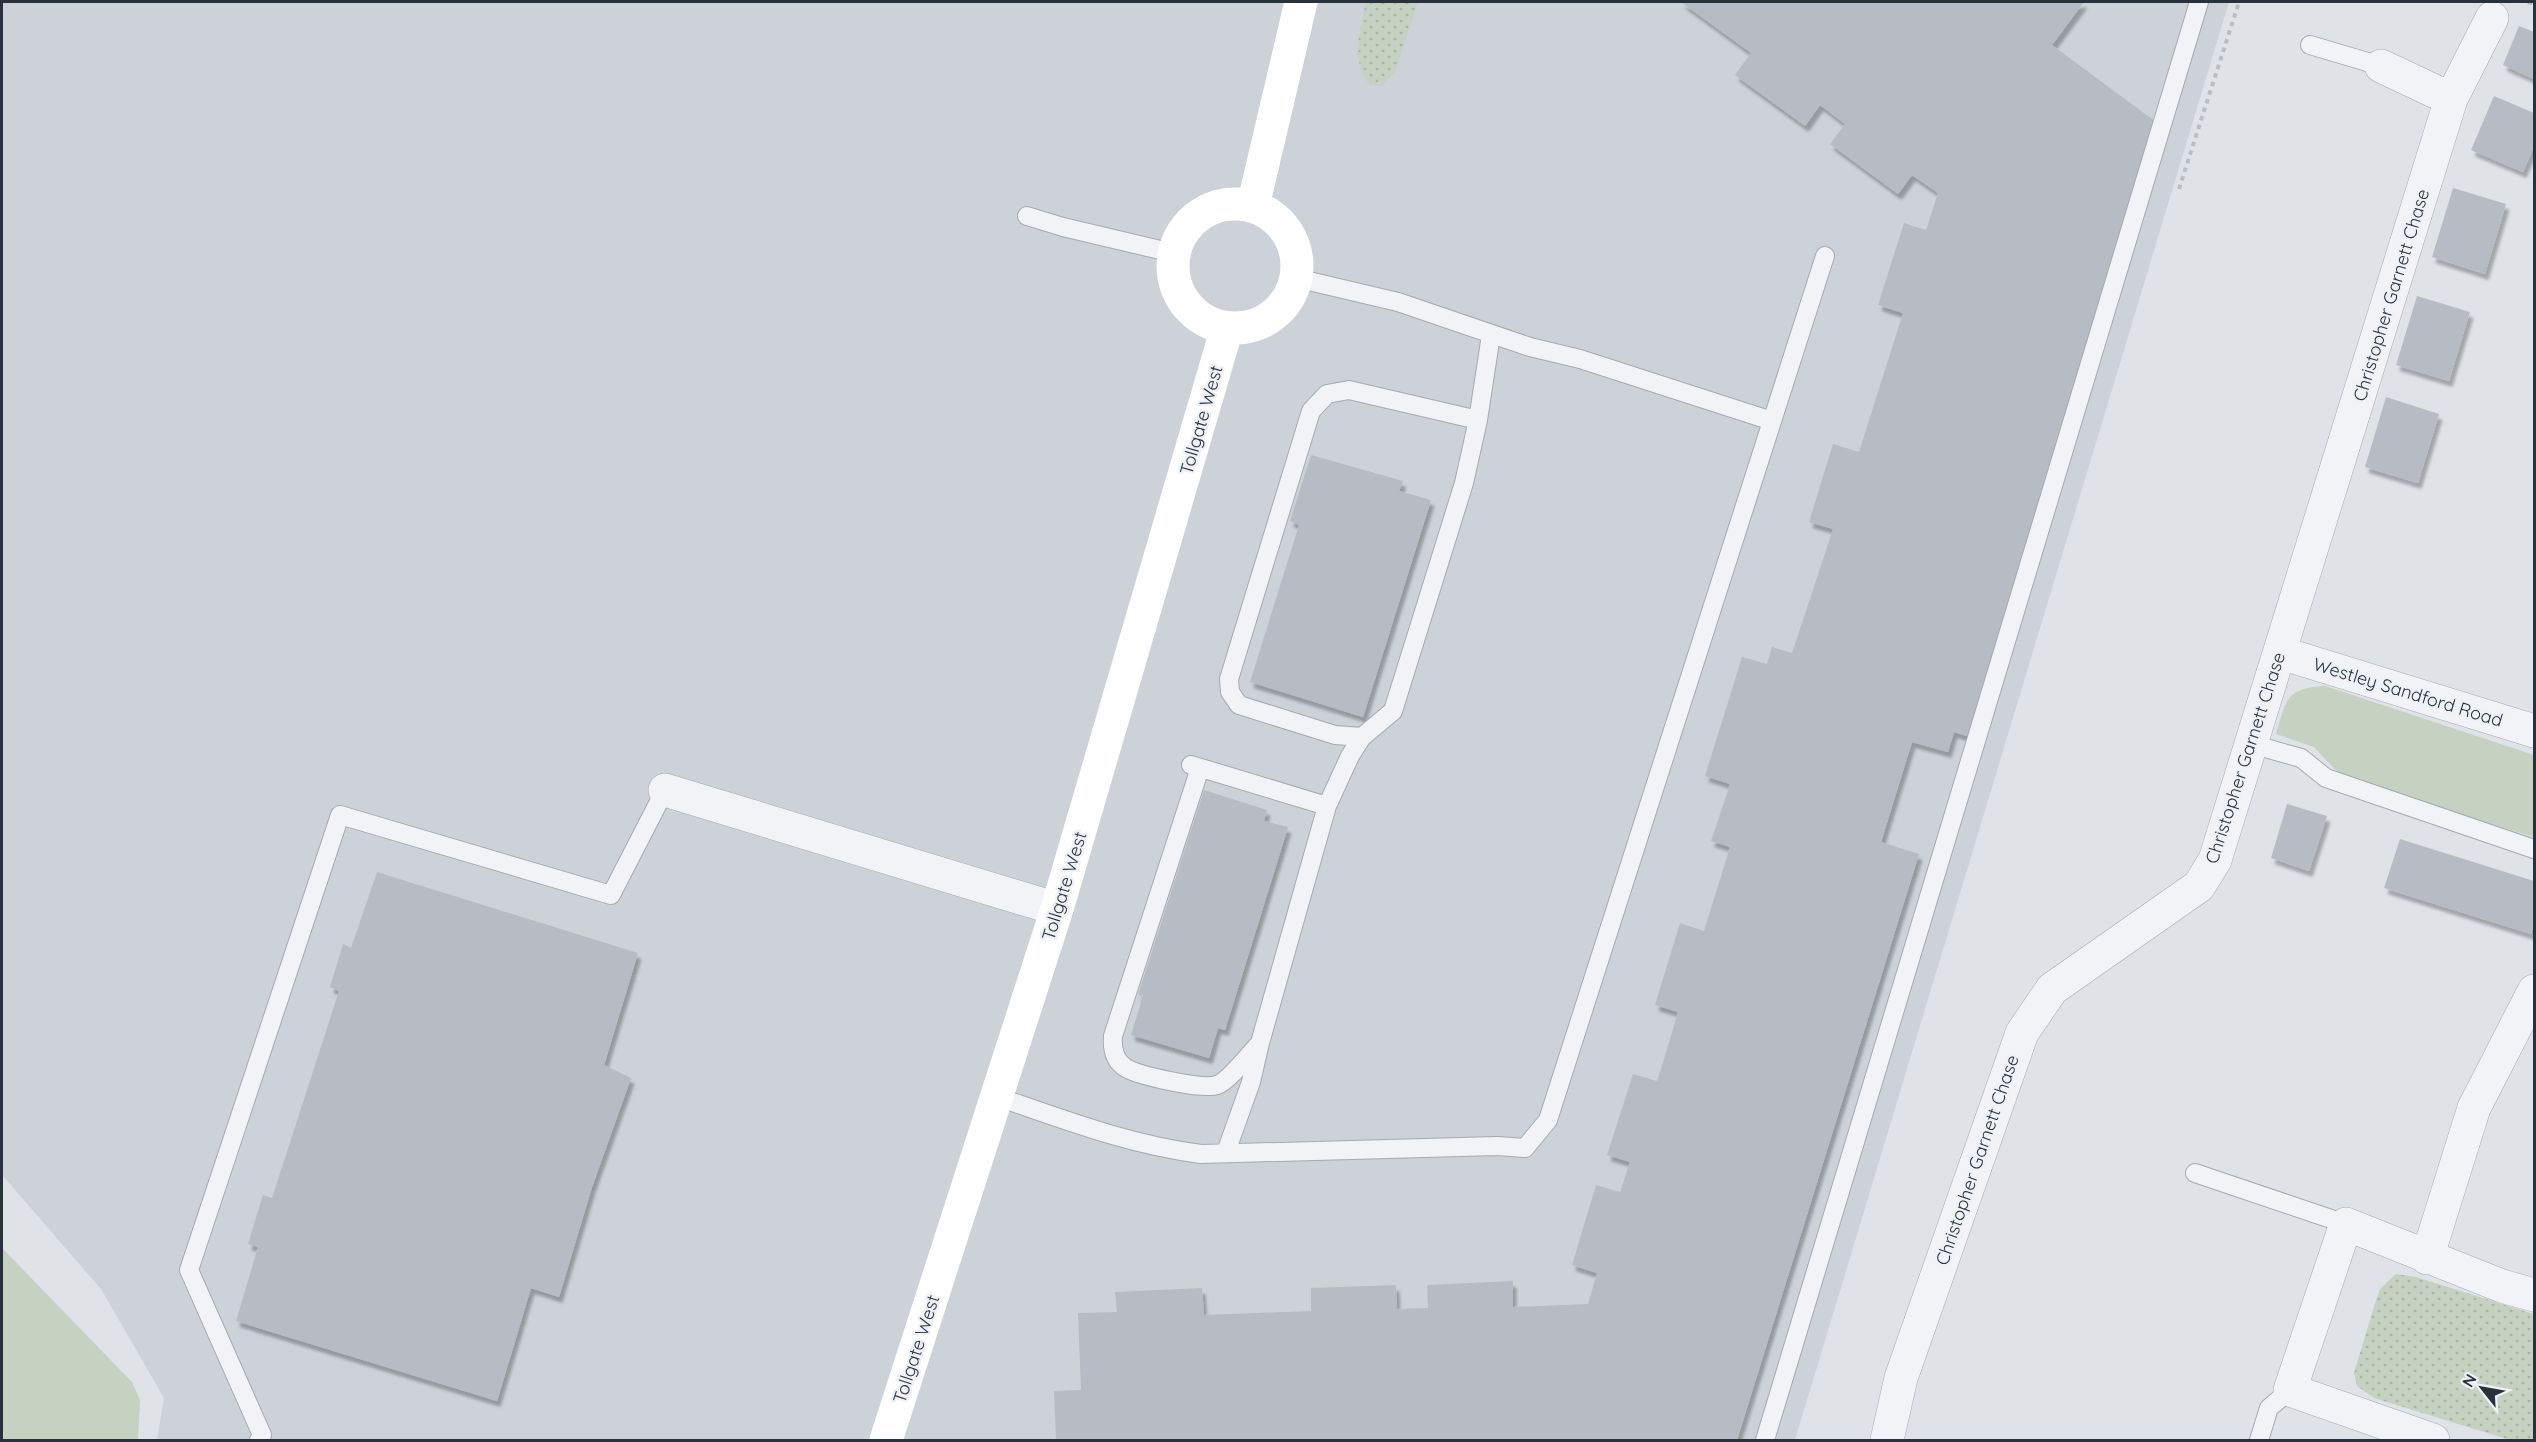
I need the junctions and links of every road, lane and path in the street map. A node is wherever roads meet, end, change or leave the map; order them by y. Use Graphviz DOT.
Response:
graph roads {
  1 [pos="1301,2"];
  2 [pos="2199,2"];
  3 [pos="2528,2"];
  4 [pos="2535,4"];
  5 [pos="2492,18"];
  6 [pos="2310,45"];
  7 [pos="2381,66"];
  8 [pos="2451,99"];
  9 [pos="1253,206"];
  10 [pos="1027,216"];
  11 [pos="1173,253"];
  12 [pos="1825,256"];
  13 [pos="1296,278"];
  14 [pos="1227,328"];
  15 [pos="1491,335"];
  16 [pos="1478,420"];
  17 [pos="1772,421"];
  18 [pos="2281,653"];
  19 [pos="2535,731"];
  20 [pos="1362,737"];
  21 [pos="2251,744"];
  22 [pos="665,790"];
  23 [pos="1327,806"];
  24 [pos="2535,849"];
  25 [pos="1057,909"];
  26 [pos="2535,991"];
  27 [pos="1260,1043"];
  28 [pos="998,1097"];
  29 [pos="1226,1152"];
  30 [pos="2195,1173"];
  31 [pos="2346,1224"];
  32 [pos="2427,1258"];
  33 [pos="2535,1295"];
  34 [pos="2290,1390"];
  35 [pos="260,1440"];
  36 [pos="886,1440"];
  37 [pos="1765,1440"];
  38 [pos="1887,1440"];
  39 [pos="2259,1440"];
  40 [pos="2433,1440"];
  1 -- 9 [label="street"];
  2 -- 37 [label="lane"];
  3 -- 4 [label="path"];
  5 -- 8 [label="street, Christopher Garnett Chase"];
  6 -- 7 [label="lane"];
  7 -- 8 [label="street"];
  8 -- 18 [label="street, Christopher Garnett Chase"];
  9 -- 11 [label="street"];
  9 -- 13 [label="street"];
  10 -- 11 [label="lane"];
  11 -- 14 [label="street"];
  12 -- 17 [label="lane"];
  13 -- 14 [label="street"];
  13 -- 15 [label="lane"];
  14 -- 25 [label="street, Tollgate West"];
  15 -- 16 [label="lane"];
  15 -- 17 [label="lane"];
  16 -- 20 [label="lane"];
  16 -- 20 [label="lane"];
  17 -- 29 [label="lane"];
  18 -- 19 [label="street, Westley Sandford Road"];
  18 -- 21 [label="street, Christopher Garnett Chase"];
  20 -- 23 [label="lane"];
  21 -- 24 [label="lane"];
  21 -- 38 [label="street, Christopher Garnett Chase"];
  22 -- 25 [label="street"];
  22 -- 35 [label="lane"];
  23 -- 27 [label="lane"];
  23 -- 27 [label="lane"];
  25 -- 28 [label="street, Tollgate West"];
  26 -- 32 [label="street"];
  27 -- 29 [label="lane"];
  28 -- 29 [label="lane"];
  28 -- 36 [label="street, Tollgate West"];
  30 -- 31 [label="lane"];
  31 -- 32 [label="street"];
  31 -- 34 [label="street"];
  32 -- 33 [label="street"];
  34 -- 39 [label="lane"];
  34 -- 40 [label="street"];
}
